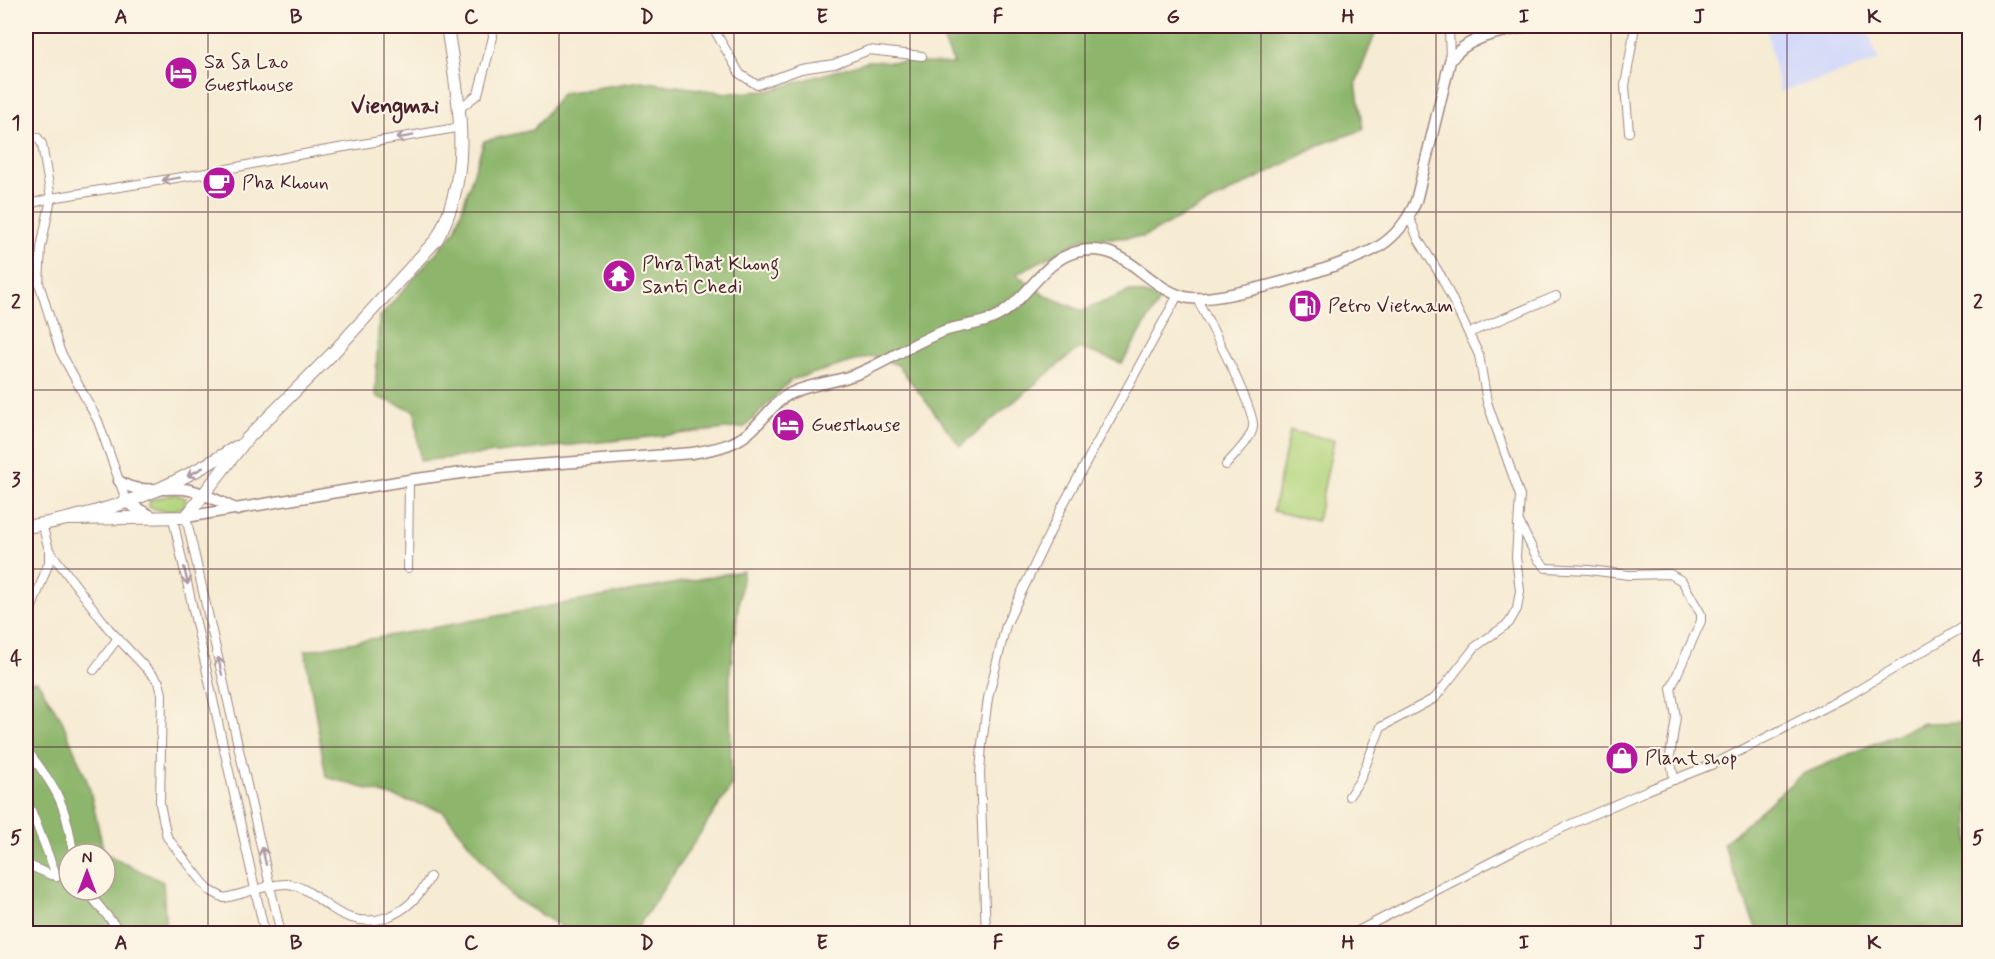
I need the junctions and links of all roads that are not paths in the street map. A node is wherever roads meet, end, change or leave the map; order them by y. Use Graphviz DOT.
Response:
graph roads {
  1 [pos="447,26"];
  2 [pos="492,26"];
  3 [pos="712,26"];
  4 [pos="1449,26"];
  5 [pos="1530,26"];
  6 [pos="1635,26"];
  7 [pos="922,56"];
  8 [pos="1450,61"];
  9 [pos="459,109"];
  10 [pos="462,127"];
  11 [pos="1629,132"];
  12 [pos="26,136"];
  13 [pos="51,198"];
  14 [pos="26,205"];
  15 [pos="1409,216"];
  16 [pos="1178,295"];
  17 [pos="1556,297"];
  18 [pos="1197,299"];
  19 [pos="1469,333"];
  20 [pos="245,441"];
  21 [pos="1226,465"];
  22 [pos="409,480"];
  23 [pos="119,481"];
  24 [pos="161,490"];
  25 [pos="203,495"];
  26 [pos="126,503"];
  27 [pos="238,510"];
  28 [pos="71,519"];
  29 [pos="175,519"];
  30 [pos="1519,522"];
  31 [pos="42,524"];
  32 [pos="26,527"];
  33 [pos="49,550"];
  34 [pos="408,567"];
  35 [pos="26,623"];
  36 [pos="1970,623"];
  37 [pos="118,638"];
  38 [pos="94,670"];
  39 [pos="26,749"];
  40 [pos="1674,780"];
  41 [pos="247,782"];
  42 [pos="232,785"];
  43 [pos="1349,796"];
  44 [pos="32,810"];
  45 [pos="72,842"];
  46 [pos="26,864"];
  47 [pos="57,877"];
  48 [pos="430,877"];
  49 [pos="271,888"];
  50 [pos="256,892"];
  51 [pos="96,902"];
  52 [pos="122,933"];
  53 [pos="265,933"];
  54 [pos="281,933"];
  55 [pos="986,933"];
  56 [pos="1352,933"];
  1 -- 9 [label="main road"];
  2 -- 9 [label="street"];
  3 -- 7 [label="street"];
  4 -- 8 [label="street"];
  5 -- 8 [label="street"];
  6 -- 11 [label="street"];
  8 -- 15 [label="street"];
  9 -- 10 [label="main road"];
  10 -- 13 [label="street, one-way"];
  10 -- 20 [label="main road"];
  12 -- 13 [label="street"];
  13 -- 14 [label="street"];
  13 -- 23 [label="street"];
  15 -- 18 [label="street"];
  15 -- 19 [label="street"];
  16 -- 18 [label="street"];
  16 -- 22 [label="street"];
  16 -- 55 [label="street"];
  17 -- 19 [label="street"];
  18 -- 21 [label="street"];
  19 -- 30 [label="street"];
  20 -- 24 [label="main road, one-way"];
  20 -- 25 [label="main road"];
  22 -- 27 [label="street"];
  22 -- 34 [label="street"];
  23 -- 24 [label="street"];
  23 -- 26 [label="street"];
  24 -- 25 [label="street"];
  24 -- 26 [label="main road"];
  25 -- 27 [label="street"];
  25 -- 29 [label="main road"];
  26 -- 28 [label="main road"];
  26 -- 29 [label="street"];
  27 -- 29 [label="street"];
  28 -- 29 [label="main road"];
  28 -- 31 [label="main road"];
  41 -- 29 [label="street, one-way"];
  29 -- 42 [label="street, one-way"];
  30 -- 40 [label="street"];
  30 -- 43 [label="street"];
  31 -- 32 [label="main road"];
  31 -- 33 [label="street"];
  33 -- 35 [label="street"];
  33 -- 37 [label="street"];
  36 -- 40 [label="street"];
  37 -- 38 [label="street"];
  37 -- 50 [label="street"];
  39 -- 45 [label="street"];
  40 -- 56 [label="street"];
  41 -- 42 [label="street"];
  49 -- 41 [label="street, one-way"];
  42 -- 50 [label="street"];
  44 -- 47 [label="street"];
  46 -- 47 [label="street"];
  48 -- 49 [label="street"];
  49 -- 50 [label="street"];
  49 -- 54 [label="street"];
  50 -- 53 [label="street"];
  51 -- 52 [label="street"];
}
